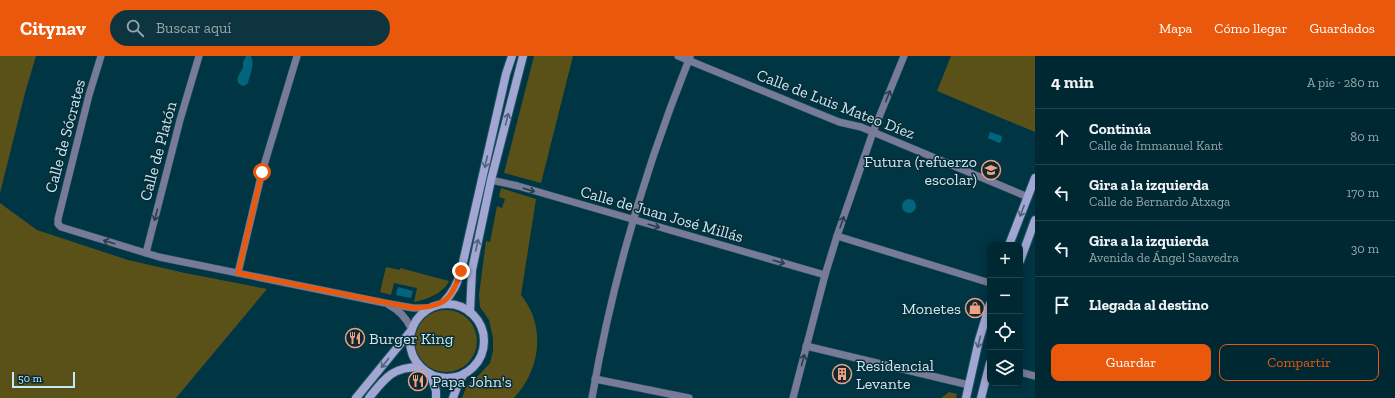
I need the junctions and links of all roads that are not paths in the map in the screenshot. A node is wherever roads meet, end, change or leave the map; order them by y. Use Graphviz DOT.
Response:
graph roads {
  1 [pos="101,56"];
  2 [pos="199,56"];
  3 [pos="298,56"];
  4 [pos="512,56"];
  5 [pos="523,56"];
  6 [pos="678,56"];
  7 [pos="904,56"];
  8 [pos="689,58"];
  9 [pos="873,132"];
  10 [pos="1035,178"];
  11 [pos="491,180"];
  12 [pos="1028,197"];
  13 [pos="634,220"];
  14 [pos="1035,220"];
  15 [pos="836,236"];
  16 [pos="1010,242"];
  17 [pos="146,253"];
  18 [pos="1023,253"];
  19 [pos="238,273"];
  20 [pos="825,275"];
  21 [pos="987,282"];
  22 [pos="385,303"];
  23 [pos="443,303"];
  24 [pos="429,308"];
  25 [pos="470,312"];
  26 [pos="987,314"];
  27 [pos="410,330"];
  28 [pos="806,346"];
  29 [pos="420,367"];
  30 [pos="1023,373"];
  31 [pos="431,375"];
  32 [pos="463,375"];
  33 [pos="987,375"];
  34 [pos="1035,376"];
  35 [pos="595,379"];
  36 [pos="968,385"];
  37 [pos="356,398"];
  38 [pos="369,398"];
  39 [pos="436,398"];
  40 [pos="453,398"];
  41 [pos="592,398"];
  42 [pos="689,398"];
  43 [pos="793,398"];
  44 [pos="966,398"];
  45 [pos="981,398"];
  17 -- 1 [label="street, Calle de Sócrates, one-way"];
  2 -- 17 [label="street, Calle de Platón, one-way"];
  3 -- 19 [label="street"];
  4 -- 23 [label="street, one-way"];
  11 -- 5 [label="street, one-way"];
  6 -- 8 [label="street, Calle de Luis Mateo Díez"];
  9 -- 7 [label="street, one-way"];
  8 -- 9 [label="street, Calle de Luis Mateo Díez"];
  8 -- 13 [label="street"];
  9 -- 12 [label="street, Calle de Luis Mateo Díez"];
  15 -- 9 [label="street, one-way"];
  10 -- 12 [label="street"];
  11 -- 13 [label="street, Calle de Juan José Millás, one-way"];
  25 -- 11 [label="street, one-way"];
  12 -- 16 [label="street, one-way"];
  13 -- 20 [label="street, Calle de Juan José Millás, one-way"];
  13 -- 35 [label="street"];
  14 -- 18 [label="street"];
  15 -- 20 [label="street"];
  15 -- 21 [label="street"];
  17 -- 19 [label="street"];
  19 -- 22 [label="street"];
  20 -- 28 [label="street"];
  22 -- 24 [label="street"];
  22 -- 27 [label="street"];
  23 -- 24 [label="street"];
  23 -- 25 [label="street"];
  24 -- 27 [label="street"];
  25 -- 32 [label="street"];
  26 -- 36 [label="street, one-way"];
  27 -- 29 [label="street"];
  27 -- 37 [label="street, one-way"];
  28 -- 36 [label="street"];
  43 -- 28 [label="street, one-way"];
  29 -- 31 [label="street"];
  29 -- 38 [label="street"];
  30 -- 34 [label="street"];
  31 -- 32 [label="street"];
  31 -- 39 [label="street"];
  32 -- 40 [label="street"];
  33 -- 45 [label="street"];
  35 -- 41 [label="street"];
  35 -- 42 [label="street"];
  36 -- 44 [label="street"];
}
